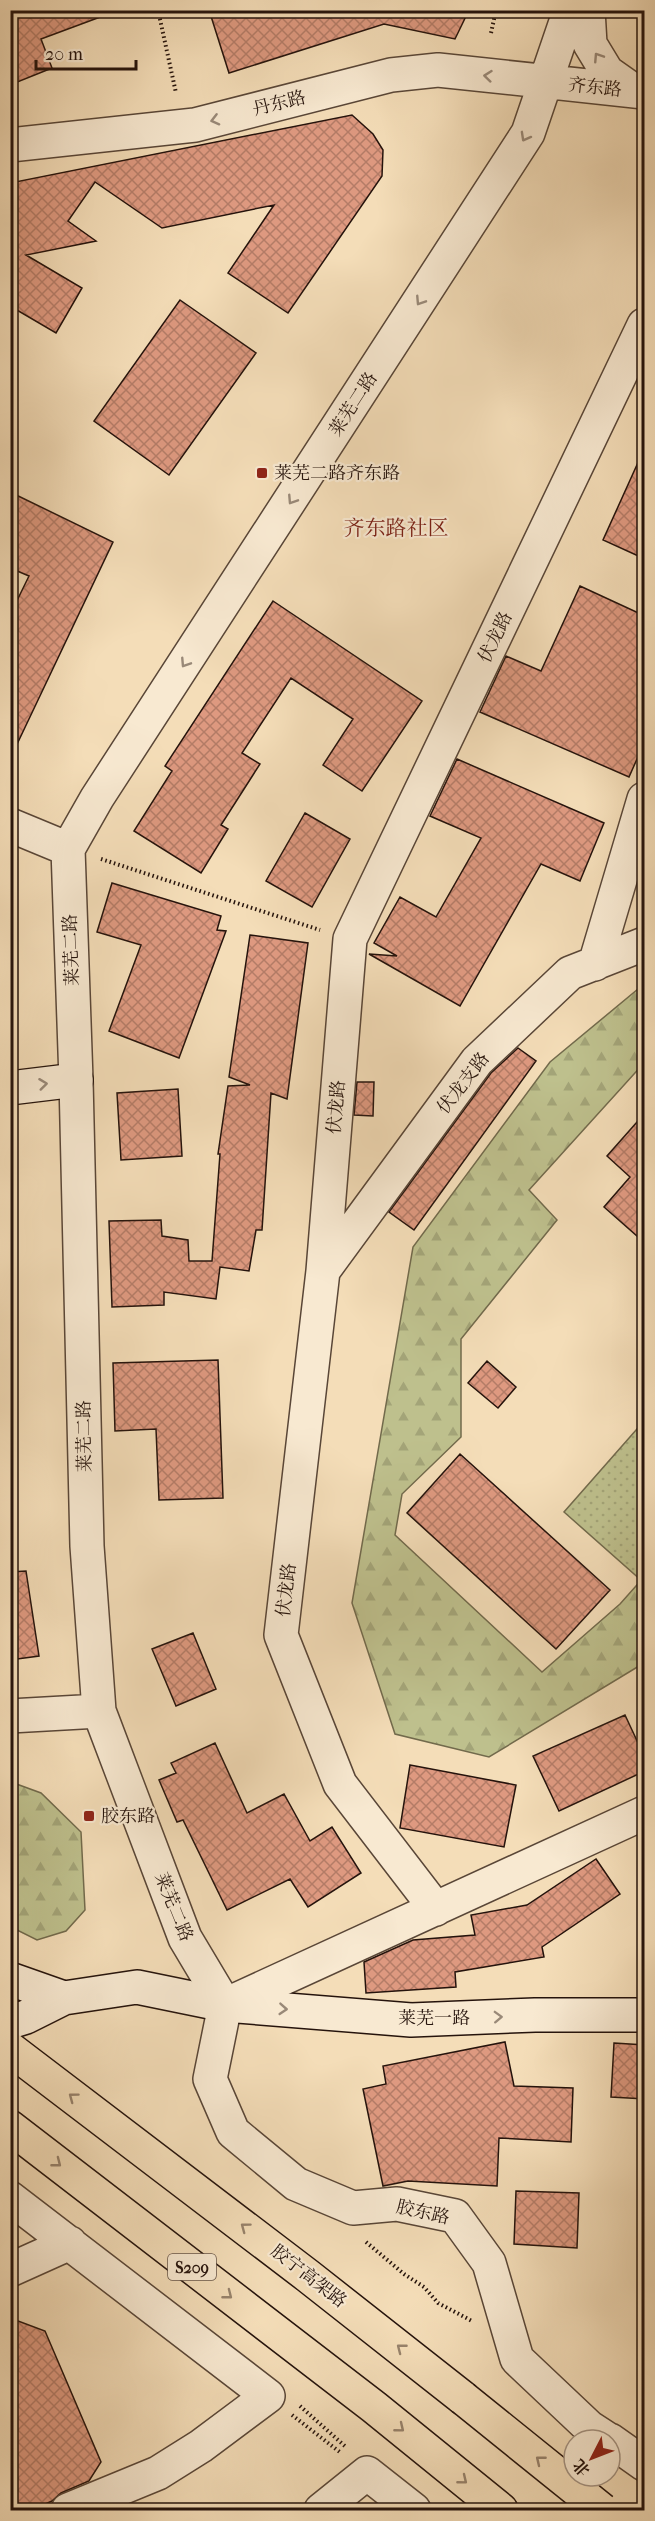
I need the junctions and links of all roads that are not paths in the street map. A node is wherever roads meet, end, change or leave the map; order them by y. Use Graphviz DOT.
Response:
graph roads {
  1 [pos="548,10"];
  2 [pos="570,10"];
  3 [pos="588,10"];
  4 [pos="546,82"];
  5 [pos="639,92"];
  6 [pos="10,145"];
  7 [pos="645,325"];
  8 [pos="645,799"];
  9 [pos="10,825"];
  10 [pos="81,853"];
  11 [pos="645,944"];
  12 [pos="595,964"];
  13 [pos="76,1080"];
  14 [pos="10,1088"];
  15 [pos="323,1271"];
  16 [pos="99,1711"];
  17 [pos="10,1716"];
  18 [pos="645,1813"];
  19 [pos="436,1909"];
  20 [pos="10,1978"];
  21 [pos="64,1998"];
  22 [pos="225,2005"];
  23 [pos="645,2015"];
  24 [pos="18,2020"];
  25 [pos="10,2049"];
  26 [pos="10,2127"];
  27 [pos="10,2198"];
  28 [pos="70,2243"];
  29 [pos="10,2270"];
  30 [pos="591,2428"];
  31 [pos="622,2448"];
  32 [pos="645,2464"];
  33 [pos="68,2511"];
  34 [pos="321,2511"];
  35 [pos="414,2511"];
  36 [pos="501,2511"];
  37 [pos="602,2511"];
  1 -- 4 [label="street, 齐东路"];
  2 -- 4 [label="street, 莱芜二路"];
  5 -- 3 [label="street, one-way"];
  4 -- 5 [label="street, 齐东路"];
  4 -- 6 [label="street, 丹东路, one-way"];
  4 -- 10 [label="street, 莱芜二路, one-way"];
  7 -- 15 [label="street, 伏龙路"];
  8 -- 12 [label="street"];
  9 -- 10 [label="street"];
  10 -- 13 [label="street, 莱芜二路"];
  11 -- 12 [label="street, 伏龙支路"];
  12 -- 15 [label="street, 伏龙支路"];
  14 -- 13 [label="street, one-way"];
  13 -- 16 [label="street, 莱芜二路"];
  15 -- 19 [label="street, 伏龙路"];
  16 -- 17 [label="street"];
  16 -- 22 [label="street, 莱芜二路"];
  18 -- 19 [label="street"];
  19 -- 22 [label="street"];
  20 -- 21 [label="street"];
  21 -- 22 [label="street, 莱芜一路"];
  21 -- 24 [label="street"];
  22 -- 23 [label="street, 莱芜一路, one-way"];
  22 -- 30 [label="street, 胶东路"];
  37 -- 25 [label="highway, 胶宁高架路, one-way, bridge"];
  26 -- 36 [label="highway, S209, one-way"];
  27 -- 28 [label="street"];
  28 -- 29 [label="street"];
  28 -- 33 [label="street"];
  31 -- 32 [label="street, 胶东路"];
  34 -- 35 [label="street"];
}
